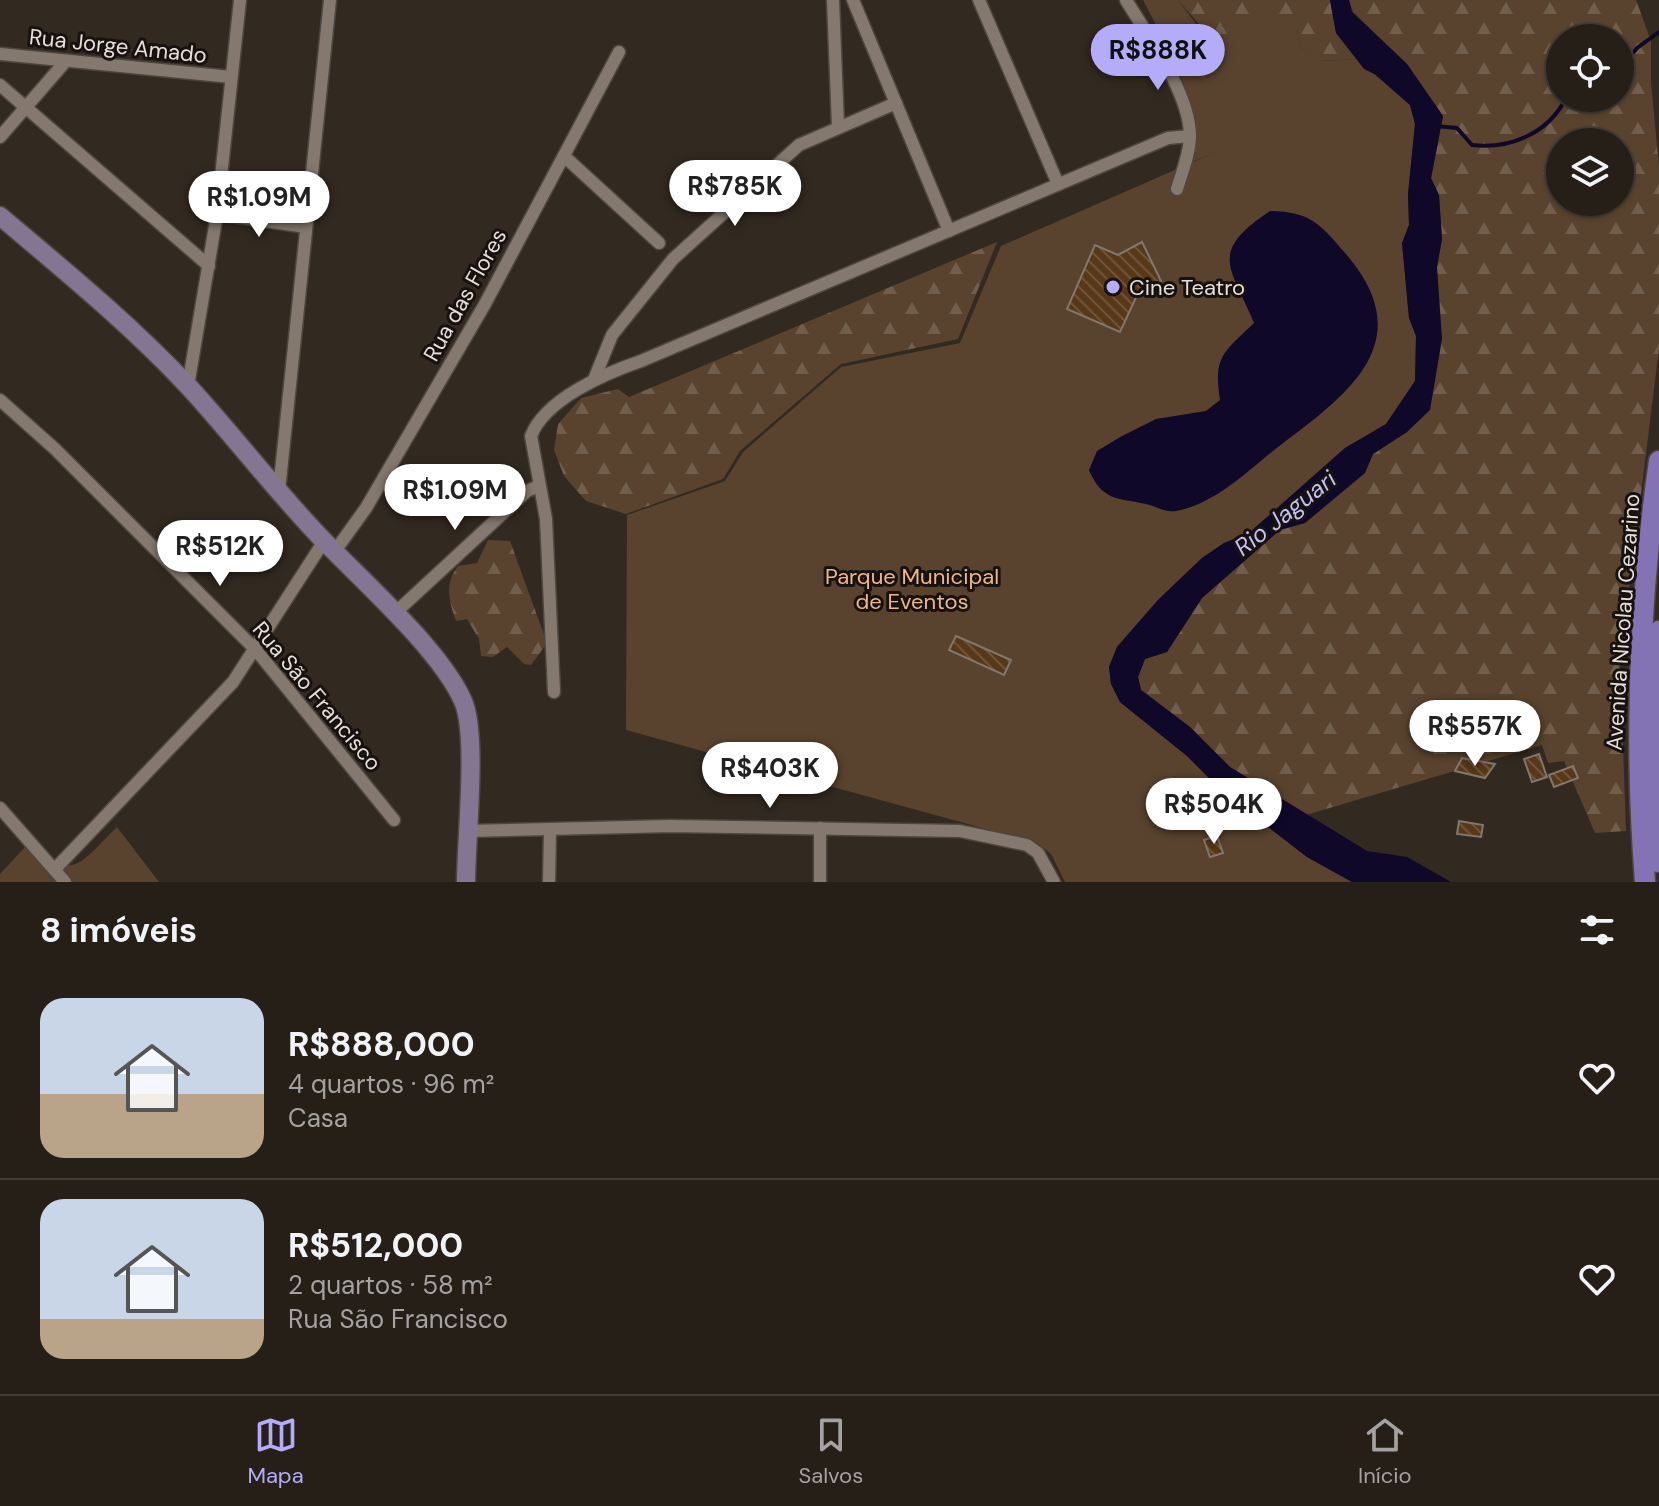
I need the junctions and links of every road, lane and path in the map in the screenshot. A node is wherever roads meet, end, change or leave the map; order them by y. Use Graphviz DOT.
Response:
graph roads {
  1 [pos="240,0"];
  2 [pos="330,0"];
  3 [pos="833,0"];
  4 [pos="853,0"];
  5 [pos="979,0"];
  6 [pos="1126,0"];
  7 [pos="619,52"];
  8 [pos="0,54"];
  9 [pos="65,62"];
  10 [pos="231,77"];
  11 [pos="0,85"];
  12 [pos="896,103"];
  13 [pos="25,108"];
  14 [pos="838,126"];
  15 [pos="1190,136"];
  16 [pos="0,137"];
  17 [pos="565,157"];
  18 [pos="1058,184"];
  19 [pos="1177,189"];
  20 [pos="217,214"];
  21 [pos="0,216"];
  22 [pos="306,227"];
  23 [pos="949,231"];
  24 [pos="659,243"];
  25 [pos="209,266"];
  26 [pos="595,377"];
  27 [pos="188,386"];
  28 [pos="0,400"];
  29 [pos="1659,461"];
  30 [pos="539,486"];
  31 [pos="279,491"];
  32 [pos="329,546"];
  33 [pos="395,613"];
  34 [pos="1659,631"];
  35 [pos="256,650"];
  36 [pos="554,692"];
  37 [pos="0,808"];
  38 [pos="394,820"];
  39 [pos="820,828"];
  40 [pos="550,830"];
  41 [pos="466,831"];
  42 [pos="55,869"];
  43 [pos="65,882"];
  44 [pos="466,882"];
  45 [pos="549,882"];
  46 [pos="820,882"];
  47 [pos="1054,882"];
  48 [pos="1645,882"];
  49 [pos="1658,882"];
  1 -- 10 [label="street"];
  2 -- 22 [label="street"];
  3 -- 14 [label="street"];
  4 -- 12 [label="street"];
  5 -- 18 [label="street"];
  6 -- 15 [label="street"];
  7 -- 17 [label="street, Rua das Flores"];
  8 -- 9 [label="street, Rua Jorge Amado"];
  9 -- 10 [label="street, Rua Jorge Amado"];
  9 -- 13 [label="street"];
  10 -- 20 [label="street"];
  11 -- 13 [label="street"];
  12 -- 14 [label="street"];
  12 -- 23 [label="street"];
  13 -- 16 [label="street"];
  13 -- 25 [label="street"];
  14 -- 26 [label="street"];
  15 -- 18 [label="street"];
  15 -- 19 [label="street"];
  17 -- 24 [label="street"];
  17 -- 32 [label="street, Rua das Flores"];
  18 -- 23 [label="street"];
  20 -- 22 [label="street"];
  20 -- 25 [label="street"];
  21 -- 27 [label="street"];
  22 -- 31 [label="street"];
  23 -- 26 [label="street"];
  25 -- 27 [label="street"];
  26 -- 30 [label="street"];
  27 -- 31 [label="street"];
  28 -- 35 [label="street, Rua São Francisco"];
  29 -- 48 [label="main road, Avenida Nicolau Cezarino"];
  30 -- 33 [label="street"];
  30 -- 36 [label="street"];
  31 -- 32 [label="street"];
  32 -- 33 [label="street"];
  32 -- 35 [label="street, Rua das Flores"];
  33 -- 41 [label="street"];
  34 -- 49 [label="main road, Avenida Nicolau Cezarino"];
  35 -- 38 [label="street, Rua São Francisco"];
  35 -- 42 [label="street, Rua das Flores"];
  37 -- 42 [label="street"];
  39 -- 40 [label="street"];
  39 -- 46 [label="street"];
  39 -- 47 [label="street"];
  40 -- 41 [label="street"];
  40 -- 45 [label="street"];
  41 -- 44 [label="street"];
  42 -- 43 [label="street"];
}
